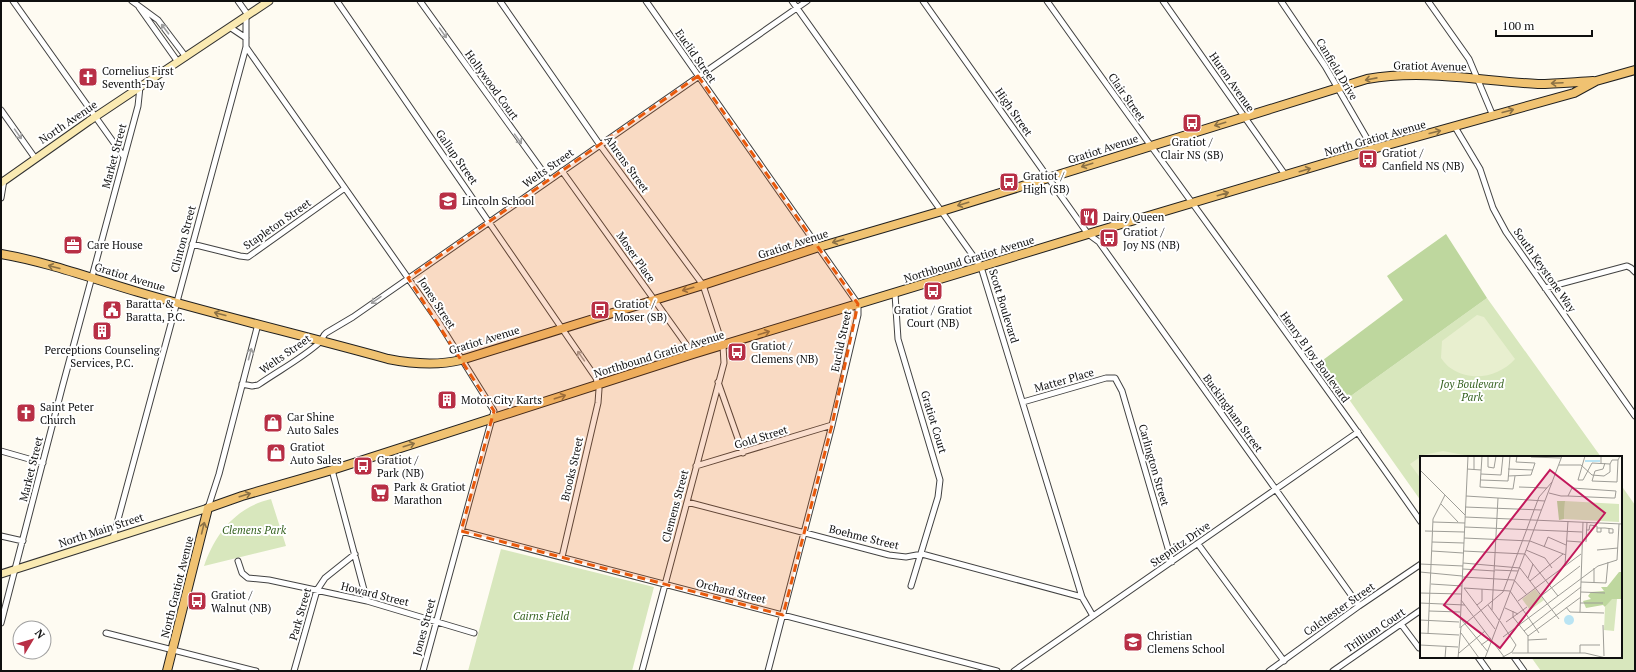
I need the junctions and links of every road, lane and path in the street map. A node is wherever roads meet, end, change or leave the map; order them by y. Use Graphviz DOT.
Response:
graph roads {
  1 [pos="13,1"];
  2 [pos="132,1"];
  3 [pos="238,1"];
  4 [pos="269,1"];
  5 [pos="338,1"];
  6 [pos="420,1"];
  7 [pos="500,1"];
  8 [pos="646,1"];
  9 [pos="792,1"];
  10 [pos="807,1"];
  11 [pos="924,1"];
  12 [pos="1048,1"];
  13 [pos="1162,1"];
  14 [pos="1281,1"];
  15 [pos="1428,1"];
  16 [pos="138,6"];
  17 [pos="797,8"];
  18 [pos="247,16"];
  19 [pos="231,28"];
  20 [pos="246,38"];
  21 [pos="246,47"];
  22 [pos="186,57"];
  23 [pos="178,62"];
  24 [pos="1635,70"];
  25 [pos="698,76"];
  26 [pos="1478,79"];
  27 [pos="1596,81"];
  28 [pos="140,88"];
  29 [pos="1337,88"];
  30 [pos="1,110"];
  31 [pos="1493,116"];
  32 [pos="95,117"];
  33 [pos="1244,117"];
  34 [pos="1455,127"];
  35 [pos="600,144"];
  36 [pos="1150,146"];
  37 [pos="1373,149"];
  38 [pos="124,157"];
  39 [pos="35,158"];
  40 [pos="562,171"];
  41 [pos="1286,176"];
  42 [pos="1048,178"];
  43 [pos="549,180"];
  44 [pos="3,182"];
  45 [pos="345,188"];
  46 [pos="1,198"];
  47 [pos="1192,204"];
  48 [pos="942,211"];
  49 [pos="490,222"];
  50 [pos="1119,225"];
  51 [pos="1088,234"];
  52 [pos="192,244"];
  53 [pos="819,247"];
  54 [pos="1,254"];
  55 [pos="981,267"];
  56 [pos="1635,272"];
  57 [pos="91,277"];
  58 [pos="408,278"];
  59 [pos="703,285"];
  60 [pos="1545,288"];
  61 [pos="895,294"];
  62 [pos="653,299"];
  63 [pos="177,303"];
  64 [pos="858,304"];
  65 [pos="258,324"];
  66 [pos="562,328"];
  67 [pos="321,341"];
  68 [pos="723,346"];
  69 [pos="694,354"];
  70 [pos="461,360"];
  71 [pos="1112,378"];
  72 [pos="718,381"];
  73 [pos="242,384"];
  74 [pos="598,384"];
  75 [pos="1023,402"];
  76 [pos="1635,416"];
  77 [pos="492,418"];
  78 [pos="832,425"];
  79 [pos="1358,432"];
  80 [pos="1,452"];
  81 [pos="743,453"];
  82 [pos="43,463"];
  83 [pos="696,466"];
  84 [pos="332,470"];
  85 [pos="1276,490"];
  86 [pos="687,502"];
  87 [pos="208,508"];
  88 [pos="1420,521"];
  89 [pos="461,531"];
  90 [pos="804,533"];
  91 [pos="1,536"];
  92 [pos="113,538"];
  93 [pos="23,541"];
  94 [pos="1198,544"];
  95 [pos="355,554"];
  96 [pos="922,554"];
  97 [pos="562,557"];
  98 [pos="238,560"];
  99 [pos="1172,562"];
  100 [pos="1420,565"];
  101 [pos="15,570"];
  102 [pos="1,574"];
  103 [pos="664,584"];
  104 [pos="911,586"];
  105 [pos="317,590"];
  106 [pos="1082,596"];
  107 [pos="367,601"];
  108 [pos="1359,606"];
  109 [pos="1420,611"];
  110 [pos="783,615"];
  111 [pos="1093,616"];
  112 [pos="436,621"];
  113 [pos="1,623"];
  114 [pos="1401,624"];
  115 [pos="474,632"];
  116 [pos="106,633"];
  117 [pos="1420,648"];
  118 [pos="173,650"];
  119 [pos="1479,658"];
  120 [pos="1515,658"];
  121 [pos="1284,661"];
  122 [pos="1341,669"];
  123 [pos="167,671"];
  124 [pos="256,671"];
  125 [pos="294,671"];
  126 [pos="423,671"];
  127 [pos="642,671"];
  128 [pos="768,671"];
  129 [pos="997,671"];
  130 [pos="1014,671"];
  131 [pos="1270,671"];
  132 [pos="1332,671"];
  133 [pos="1488,671"];
  134 [pos="1524,671"];
  1 -- 32 [label="street"];
  2 -- 16 [label="street"];
  3 -- 18 [label="street"];
  4 -- 18 [label="main road, North Avenue"];
  5 -- 49 [label="street, Gallup Street"];
  6 -- 43 [label="street, Hollywood Court, one-way"];
  7 -- 35 [label="street, Ahrens Street"];
  8 -- 25 [label="street, Euclid Street"];
  9 -- 17 [label="street, Scott Boulevard"];
  10 -- 17 [label="street, Welts Street"];
  11 -- 42 [label="street, High Street"];
  12 -- 36 [label="street, Clair Street"];
  13 -- 33 [label="street, Huron Avenue"];
  14 -- 29 [label="street, Canfield Drive"];
  15 -- 26 [label="street"];
  22 -- 16 [label="street, one-way"];
  16 -- 23 [label="street"];
  17 -- 25 [label="street, Welts Street"];
  17 -- 48 [label="street, Scott Boulevard"];
  18 -- 19 [label="main road, North Avenue"];
  18 -- 20 [label="street, Clinton Street"];
  19 -- 20 [label="street"];
  19 -- 22 [label="main road, North Avenue"];
  20 -- 21 [label="street, Clinton Street"];
  21 -- 45 [label="street, Jones Street"];
  21 -- 52 [label="street, Clinton Street"];
  22 -- 23 [label="main road, North Avenue"];
  23 -- 28 [label="main road, North Avenue"];
  24 -- 27 [label="main road, North Gratiot Avenue"];
  25 -- 35 [label="street, Welts Street"];
  25 -- 53 [label="street, Euclid Street"];
  27 -- 26 [label="main road, Gratiot Avenue, one-way"];
  26 -- 29 [label="main road, Gratiot Avenue, one-way"];
  26 -- 31 [label="street"];
  31 -- 27 [label="main road, North Gratiot Avenue, one-way"];
  28 -- 32 [label="main road, North Avenue"];
  28 -- 38 [label="street, Market Street"];
  29 -- 33 [label="main road, Gratiot Avenue"];
  29 -- 37 [label="street, Canfield Drive"];
  30 -- 39 [label="street, one-way"];
  31 -- 34 [label="main road, North Gratiot Avenue"];
  32 -- 38 [label="street"];
  32 -- 39 [label="main road, North Avenue"];
  33 -- 36 [label="main road, Gratiot Avenue, one-way"];
  33 -- 41 [label="street, Huron Avenue"];
  37 -- 34 [label="main road, North Gratiot Avenue, one-way"];
  34 -- 60 [label="street, South Keystone Way"];
  35 -- 40 [label="street, Welts Street"];
  35 -- 59 [label="street, Ahrens Street"];
  36 -- 42 [label="main road, Gratiot Avenue, one-way"];
  36 -- 47 [label="street, Clair Street"];
  41 -- 37 [label="main road, North Gratiot Avenue, one-way"];
  38 -- 57 [label="street, Market Street"];
  39 -- 44 [label="main road, North Avenue"];
  40 -- 43 [label="street, Welts Street"];
  40 -- 62 [label="street, Moser Place"];
  47 -- 41 [label="main road, North Gratiot Avenue, one-way"];
  42 -- 48 [label="main road, Gratiot Avenue, one-way"];
  42 -- 51 [label="street, High Street"];
  43 -- 49 [label="street, Welts Street"];
  44 -- 46 [label="street"];
  45 -- 52 [label="street, Stapleton Street"];
  45 -- 58 [label="street, Jones Street"];
  47 -- 50 [label="main road, North Gratiot Avenue"];
  47 -- 79 [label="street, Henry B Joy Boulevard"];
  48 -- 53 [label="main road, Gratiot Avenue, one-way"];
  48 -- 55 [label="street, Scott Boulevard"];
  49 -- 58 [label="street, Welts Street"];
  49 -- 66 [label="street, Gallup Street"];
  50 -- 51 [label="main road, Northbound Gratiot Avenue"];
  51 -- 55 [label="main road, Northbound Gratiot Avenue"];
  51 -- 85 [label="street, Buckingham Street"];
  52 -- 63 [label="street, Clinton Street"];
  53 -- 59 [label="main road, Gratiot Avenue"];
  53 -- 64 [label="street, Euclid Street"];
  57 -- 54 [label="main road, Gratiot Avenue, one-way"];
  55 -- 61 [label="main road, Northbound Gratiot Avenue"];
  55 -- 75 [label="street, Scott Boulevard"];
  56 -- 60 [label="street"];
  57 -- 63 [label="main road, Gratiot Avenue"];
  57 -- 82 [label="street, Market Street"];
  58 -- 67 [label="street, Welts Street, one-way"];
  58 -- 70 [label="street, Jones Street"];
  59 -- 62 [label="main road, Gratiot Avenue, one-way"];
  59 -- 68 [label="street, Ahrens Street"];
  60 -- 76 [label="street, South Keystone Way"];
  61 -- 64 [label="main road, Northbound Gratiot Avenue"];
  61 -- 96 [label="street, Gratiot Court"];
  62 -- 66 [label="main road, Gratiot Avenue"];
  62 -- 69 [label="street, Moser Place"];
  65 -- 63 [label="main road, Gratiot Avenue, one-way"];
  63 -- 92 [label="street, Clinton Street"];
  68 -- 64 [label="main road, Northbound Gratiot Avenue, one-way"];
  64 -- 78 [label="street, Euclid Street"];
  65 -- 67 [label="main road, Gratiot Avenue"];
  73 -- 65 [label="street, Welts Street, one-way"];
  66 -- 70 [label="main road, Gratiot Avenue"];
  74 -- 66 [label="street, Gallup Street, one-way"];
  67 -- 70 [label="main road, Gratiot Avenue"];
  67 -- 73 [label="street, Welts Street"];
  68 -- 69 [label="main road, Northbound Gratiot Avenue"];
  68 -- 72 [label="street, Clemens Street"];
  69 -- 74 [label="main road, Northbound Gratiot Avenue"];
  70 -- 77 [label="street, Jones Street"];
  71 -- 75 [label="street, Matter Place"];
  71 -- 99 [label="street, Carlington Street"];
  72 -- 81 [label="street"];
  72 -- 83 [label="street, Clemens Street"];
  73 -- 87 [label="street, Welts Street"];
  77 -- 74 [label="main road, Northbound Gratiot Avenue, one-way"];
  74 -- 97 [label="street, Brooks Street"];
  75 -- 106 [label="street, Scott Boulevard"];
  84 -- 77 [label="main road, Northbound Gratiot Avenue, one-way"];
  77 -- 89 [label="street, Jones Street"];
  78 -- 81 [label="street, Gold Street"];
  78 -- 90 [label="street, Euclid Street"];
  79 -- 85 [label="street, Stepnitz Drive"];
  79 -- 88 [label="street, Henry B Joy Boulevard"];
  80 -- 82 [label="street"];
  81 -- 83 [label="street, Gold Street"];
  82 -- 93 [label="street, Market Street"];
  83 -- 86 [label="street, Clemens Street"];
  87 -- 84 [label="main road, Northbound Gratiot Avenue, one-way"];
  84 -- 95 [label="street"];
  85 -- 94 [label="street, Stepnitz Drive"];
  85 -- 108 [label="street, Buckingham Street"];
  86 -- 90 [label="street, Boehme Street"];
  86 -- 103 [label="street, Clemens Street"];
  87 -- 92 [label="main road, North Main Street"];
  118 -- 87 [label="main road, North Gratiot Avenue, one-way"];
  89 -- 97 [label="street, Orchard Street"];
  89 -- 112 [label="street, Jones Street"];
  90 -- 96 [label="street, Boehme Street"];
  90 -- 110 [label="street, Euclid Street"];
  91 -- 93 [label="street"];
  92 -- 101 [label="main road, North Main Street"];
  93 -- 101 [label="street, Market Street"];
  94 -- 99 [label="street, Stepnitz Drive"];
  94 -- 121 [label="street"];
  95 -- 105 [label="street, Park Street"];
  95 -- 107 [label="street"];
  96 -- 104 [label="street, Gratiot Court"];
  96 -- 106 [label="street, Boehme Street"];
  97 -- 103 [label="street, Orchard Street"];
  98 -- 105 [label="street, Howard Street"];
  99 -- 111 [label="street, Stepnitz Drive"];
  100 -- 108 [label="street, Colchester Street"];
  101 -- 102 [label="main road, North Main Street"];
  101 -- 113 [label="street, Market Street"];
  103 -- 110 [label="street, Orchard Street"];
  103 -- 127 [label="street, Clemens Street"];
  105 -- 107 [label="street, Howard Street"];
  105 -- 125 [label="street, Park Street"];
  106 -- 111 [label="street, Scott Boulevard"];
  107 -- 112 [label="street, Howard Street"];
  108 -- 121 [label="street, Colchester Street"];
  109 -- 114 [label="street, Trillium Court"];
  110 -- 128 [label="street, Euclid Street"];
  110 -- 129 [label="street, Orchard Street"];
  111 -- 130 [label="street, Stepnitz Drive"];
  112 -- 115 [label="street, Howard Street"];
  112 -- 126 [label="street, Jones Street"];
  114 -- 117 [label="street"];
  114 -- 122 [label="street, Trillium Court"];
  116 -- 118 [label="street"];
  118 -- 123 [label="main road, North Gratiot Avenue"];
  118 -- 124 [label="street"];
  119 -- 133 [label="street"];
  120 -- 134 [label="street"];
  121 -- 131 [label="street, Colchester Street"];
  122 -- 132 [label="street, Trillium Court"];
}
